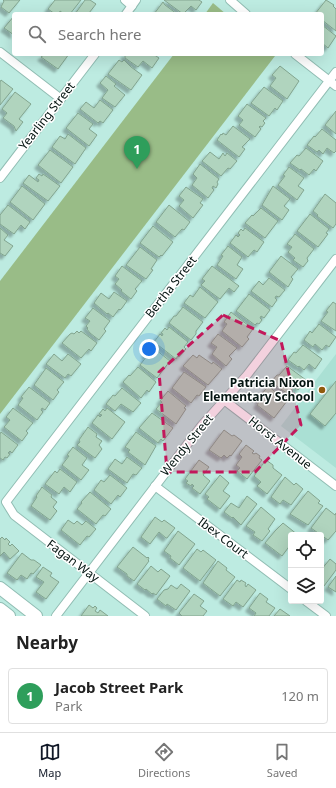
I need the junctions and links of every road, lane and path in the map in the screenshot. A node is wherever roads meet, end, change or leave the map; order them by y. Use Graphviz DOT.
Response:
graph roads {
  1 [pos="125,0"];
  2 [pos="230,0"];
  3 [pos="134,3"];
  4 [pos="127,12"];
  5 [pos="244,12"];
  6 [pos="0,52"];
  7 [pos="93,56"];
  8 [pos="297,56"];
  9 [pos="336,72"];
  10 [pos="333,83"];
  11 [pos="61,99"];
  12 [pos="0,178"];
  13 [pos="336,258"];
  14 [pos="224,400"];
  15 [pos="155,486"];
  16 [pos="336,486"];
  17 [pos="6,502"];
  18 [pos="89,573"];
  19 [pos="288,587"];
  20 [pos="0,588"];
  21 [pos="310,604"];
  22 [pos="0,609"];
  23 [pos="10,616"];
  24 [pos="36,616"];
  25 [pos="56,616"];
  26 [pos="145,616"];
  27 [pos="326,616"];
  1 -- 3 [label="street"];
  2 -- 5 [label="street"];
  3 -- 4 [label="street"];
  6 -- 11 [label="street"];
  7 -- 11 [label="street, Yearling Street"];
  8 -- 10 [label="street"];
  9 -- 10 [label="street, Bertha Street"];
  10 -- 17 [label="street, Bertha Street"];
  11 -- 12 [label="street, Yearling Street"];
  13 -- 14 [label="street, Wendy Street"];
  14 -- 15 [label="street, Wendy Street"];
  14 -- 16 [label="street, Horst Avenue"];
  15 -- 18 [label="street, Wendy Street"];
  15 -- 19 [label="street, Ibex Court"];
  17 -- 18 [label="street, Fagan Way"];
  18 -- 25 [label="street, Wendy Street"];
  18 -- 26 [label="street, Fagan Way"];
  20 -- 24 [label="main road"];
  21 -- 27 [label="street"];
  22 -- 23 [label="main road"];
}
